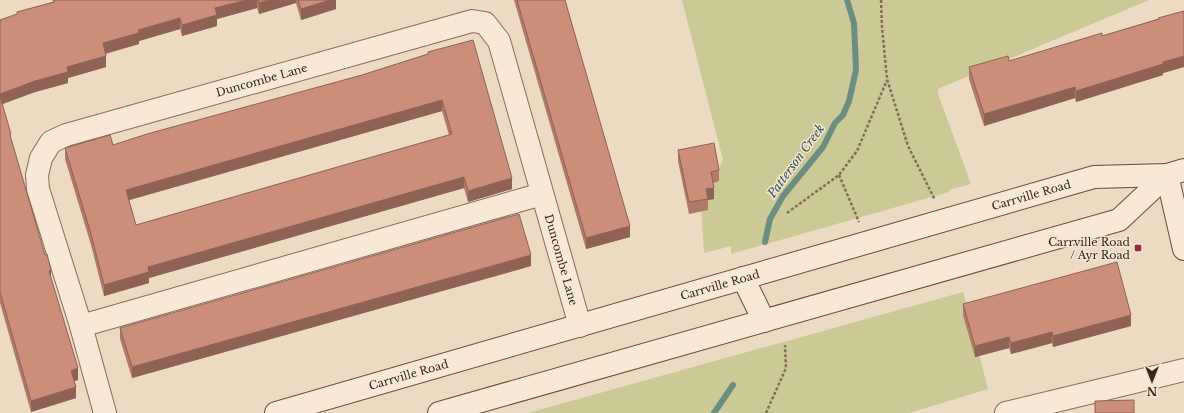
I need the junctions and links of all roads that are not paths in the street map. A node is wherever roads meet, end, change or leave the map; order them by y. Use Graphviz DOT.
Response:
graph roads {
  1 [pos="1176,172"];
  2 [pos="542,194"];
  3 [pos="1184,249"];
  4 [pos="743,278"];
  5 [pos="764,321"];
  6 [pos="82,326"];
  7 [pos="580,326"];
  8 [pos="1184,370"];
  9 [pos="105,413"];
  10 [pos="276,413"];
  11 [pos="439,413"];
  12 [pos="1006,413"];
  1 -- 3 [label="street"];
  1 -- 4 [label="street, Carrville Road"];
  1 -- 5 [label="street"];
  2 -- 6 [label="street"];
  2 -- 6 [label="street, Duncombe Lane"];
  2 -- 7 [label="street, Duncombe Lane"];
  4 -- 5 [label="street"];
  4 -- 7 [label="street, Carrville Road"];
  5 -- 11 [label="street"];
  6 -- 9 [label="street, Duncombe Lane"];
  7 -- 10 [label="street, Carrville Road"];
  8 -- 12 [label="street"];
}
